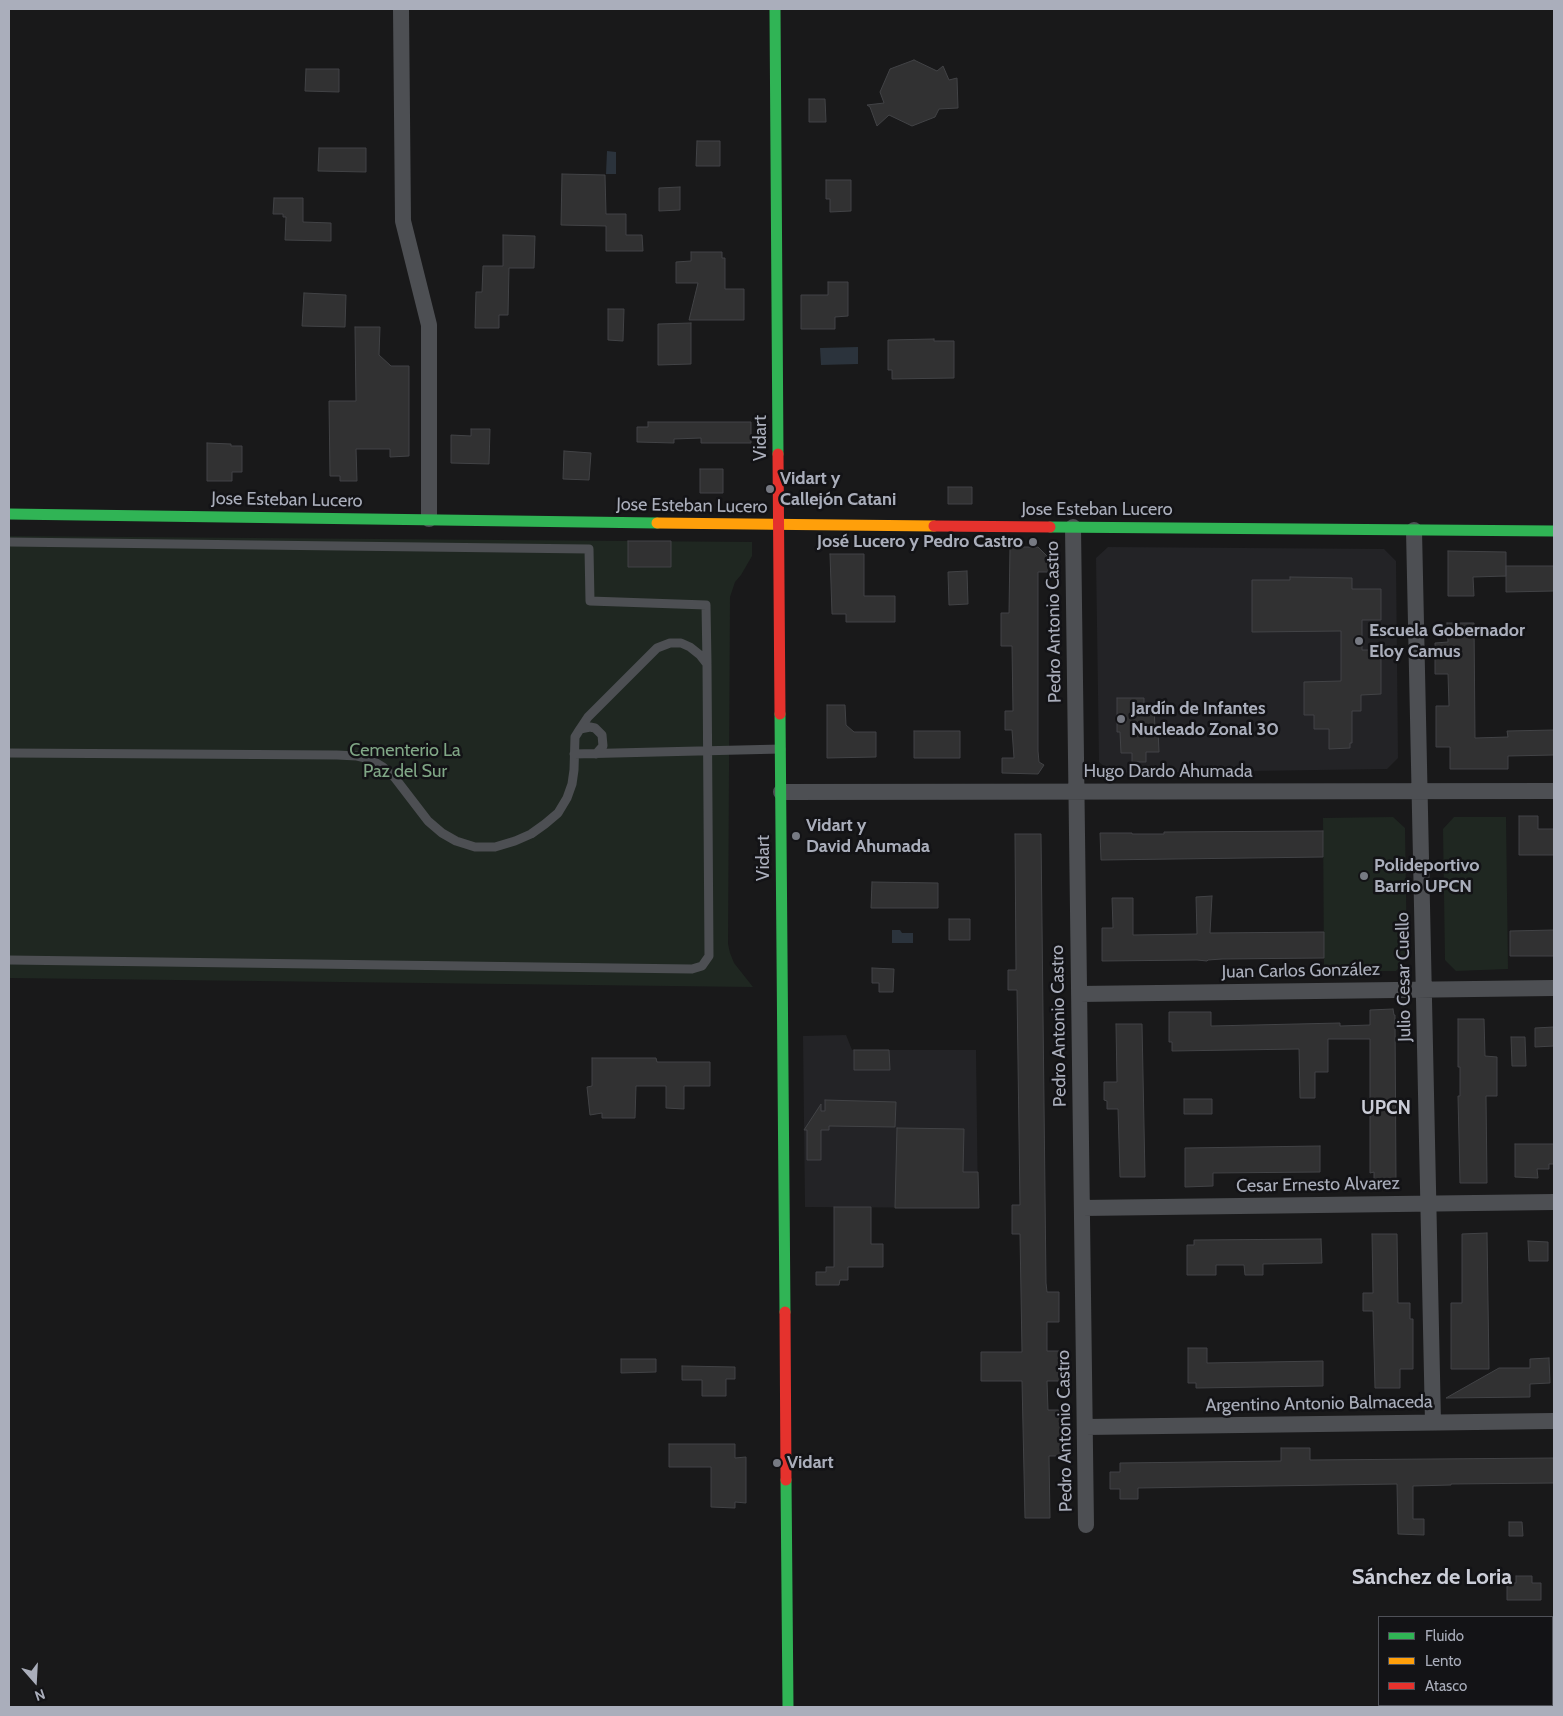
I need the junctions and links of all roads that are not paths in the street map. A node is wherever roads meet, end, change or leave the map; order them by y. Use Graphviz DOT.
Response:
graph roads {
  1 [pos="401,9"];
  2 [pos="775,9"];
  3 [pos="9,514"];
  4 [pos="430,519"];
  5 [pos="779,525"];
  6 [pos="1073,527"];
  7 [pos="1414,530"];
  8 [pos="1554,531"];
  9 [pos="9,542"];
  10 [pos="707,664"];
  11 [pos="580,729"];
  12 [pos="781,749"];
  13 [pos="708,751"];
  14 [pos="9,753"];
  15 [pos="574,754"];
  16 [pos="596,754"];
  17 [pos="1554,790"];
  18 [pos="1420,791"];
  19 [pos="781,792"];
  20 [pos="1076,792"];
  21 [pos="9,960"];
  22 [pos="1554,988"];
  23 [pos="1424,990"];
  24 [pos="1079,994"];
  25 [pos="1554,1202"];
  26 [pos="1428,1204"];
  27 [pos="1082,1208"];
  28 [pos="1554,1421"];
  29 [pos="1433,1422"];
  30 [pos="1084,1427"];
  31 [pos="1086,1525"];
  32 [pos="788,1707"];
  1 -- 4 [label="street"];
  2 -- 5 [label="street, Vidart"];
  3 -- 4 [label="street, Jose Esteban Lucero"];
  4 -- 5 [label="street, Jose Esteban Lucero"];
  5 -- 6 [label="street, Jose Esteban Lucero"];
  5 -- 12 [label="street, Vidart"];
  6 -- 7 [label="street, Jose Esteban Lucero"];
  6 -- 20 [label="street, Pedro Antonio Castro"];
  7 -- 8 [label="street, Jose Esteban Lucero"];
  7 -- 18 [label="street, Julio Cesar Cuello"];
  9 -- 10 [label="lane"];
  10 -- 11 [label="lane"];
  10 -- 13 [label="lane"];
  11 -- 15 [label="lane"];
  11 -- 16 [label="lane"];
  12 -- 13 [label="lane"];
  12 -- 19 [label="street, Vidart"];
  13 -- 16 [label="lane"];
  13 -- 21 [label="lane"];
  14 -- 15 [label="lane"];
  15 -- 16 [label="lane"];
  17 -- 18 [label="street, Hugo Dardo Ahumada"];
  18 -- 20 [label="street, Hugo Dardo Ahumada"];
  18 -- 23 [label="street, Julio Cesar Cuello"];
  19 -- 20 [label="street, Hugo Dardo Ahumada"];
  19 -- 32 [label="street, Vidart"];
  20 -- 24 [label="street, Pedro Antonio Castro"];
  22 -- 23 [label="street, Juan Carlos González"];
  23 -- 24 [label="street, Juan Carlos González"];
  23 -- 26 [label="street, Julio Cesar Cuello"];
  24 -- 27 [label="street, Pedro Antonio Castro"];
  25 -- 26 [label="street, Cesar Ernesto Alvarez"];
  26 -- 27 [label="street, Cesar Ernesto Alvarez"];
  26 -- 29 [label="street, Julio Cesar Cuello"];
  27 -- 30 [label="street, Pedro Antonio Castro"];
  28 -- 29 [label="street, Argentino Antonio Balmaceda"];
  29 -- 30 [label="street, Argentino Antonio Balmaceda"];
  30 -- 31 [label="street, Pedro Antonio Castro"];
}
